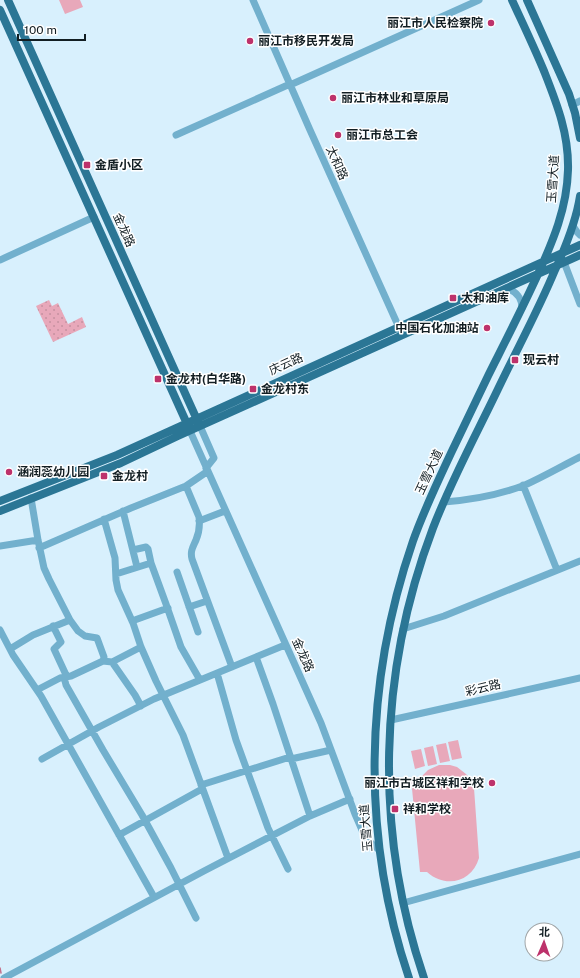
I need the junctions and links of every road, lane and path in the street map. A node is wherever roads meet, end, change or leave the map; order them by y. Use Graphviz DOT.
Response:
graph roads {
  1 [pos="8,0"];
  2 [pos="252,0"];
  3 [pos="479,0"];
  4 [pos="512,0"];
  5 [pos="528,0"];
  6 [pos="0,10"];
  7 [pos="3,25"];
  8 [pos="290,85"];
  9 [pos="576,103"];
  10 [pos="176,135"];
  11 [pos="580,138"];
  12 [pos="580,196"];
  13 [pos="94,217"];
  14 [pos="573,226"];
  15 [pos="580,235"];
  16 [pos="580,245"];
  17 [pos="562,253"];
  18 [pos="580,255"];
  19 [pos="0,260"];
  20 [pos="543,262"];
  21 [pos="561,264"];
  22 [pos="538,274"];
  23 [pos="506,288"];
  24 [pos="580,304"];
  25 [pos="522,308"];
  26 [pos="399,326"];
  27 [pos="403,335"];
  28 [pos="196,418"];
  29 [pos="186,423"];
  30 [pos="200,426"];
  31 [pos="190,431"];
  32 [pos="580,457"];
  33 [pos="207,469"];
  34 [pos="522,485"];
  35 [pos="186,486"];
  36 [pos="31,498"];
  37 [pos="0,502"];
  38 [pos="444,502"];
  39 [pos="0,511"];
  40 [pos="123,511"];
  41 [pos="226,511"];
  42 [pos="104,519"];
  43 [pos="199,521"];
  44 [pos="38,540"];
  45 [pos="0,546"];
  46 [pos="39,548"];
  47 [pos="133,550"];
  48 [pos="580,561"];
  49 [pos="151,563"];
  50 [pos="137,567"];
  51 [pos="557,570"];
  52 [pos="177,572"];
  53 [pos="116,574"];
  54 [pos="207,601"];
  55 [pos="189,607"];
  56 [pos="168,608"];
  57 [pos="70,620"];
  58 [pos="132,621"];
  59 [pos="53,626"];
  60 [pos="403,629"];
  61 [pos="0,630"];
  62 [pos="198,632"];
  63 [pos="285,645"];
  64 [pos="141,647"];
  65 [pos="10,649"];
  66 [pos="256,657"];
  67 [pos="104,661"];
  68 [pos="112,662"];
  69 [pos="232,667"];
  70 [pos="217,673"];
  71 [pos="65,677"];
  72 [pos="580,678"];
  73 [pos="200,680"];
  74 [pos="37,690"];
  75 [pos="163,695"];
  76 [pos="141,706"];
  77 [pos="391,720"];
  78 [pos="92,731"];
  79 [pos="68,745"];
  80 [pos="331,750"];
  81 [pos="291,758"];
  82 [pos="42,759"];
  83 [pos="247,770"];
  84 [pos="202,787"];
  85 [pos="350,800"];
  86 [pos="310,816"];
  87 [pos="145,821"];
  88 [pos="119,835"];
  89 [pos="272,836"];
  90 [pos="380,850"];
  91 [pos="580,854"];
  92 [pos="228,858"];
  93 [pos="288,869"];
  94 [pos="179,884"];
  95 [pos="154,897"];
  96 [pos="403,902"];
  97 [pos="196,918"];
  98 [pos="4,978"];
  99 [pos="409,978"];
  100 [pos="424,978"];
  1 -- 28 [label="main road, 金龙路"];
  2 -- 8 [label="street, 太和路"];
  3 -- 8 [label="street"];
  4 -- 20 [label="main road, 玉雪大道"];
  5 -- 9 [label="main road"];
  6 -- 7 [label="main road, 金龙路"];
  7 -- 13 [label="main road, 金龙路"];
  8 -- 10 [label="street"];
  8 -- 26 [label="street, 太和路"];
  9 -- 11 [label="main road"];
  12 -- 14 [label="main road, 玉雪大道"];
  13 -- 19 [label="street"];
  13 -- 29 [label="main road, 金龙路"];
  14 -- 15 [label="street"];
  14 -- 17 [label="main road, 玉雪大道"];
  16 -- 17 [label="main road, 庆云路"];
  17 -- 20 [label="main road, 庆云路"];
  17 -- 21 [label="main road, 玉雪大道"];
  18 -- 21 [label="main road, 庆云路"];
  20 -- 22 [label="main road, 玉雪大道"];
  20 -- 26 [label="main road, 庆云路"];
  21 -- 22 [label="main road, 庆云路"];
  21 -- 24 [label="street"];
  21 -- 38 [label="main road, 玉雪大道"];
  22 -- 23 [label="main road, 庆云路"];
  22 -- 25 [label="main road, 玉雪大道"];
  23 -- 25 [label="street"];
  23 -- 27 [label="main road, 庆云路"];
  25 -- 90 [label="main road, 玉雪大道"];
  26 -- 27 [label="street, 太和路"];
  26 -- 28 [label="main road, 庆云路"];
  27 -- 30 [label="main road, 庆云路"];
  28 -- 29 [label="main road, 庆云路"];
  28 -- 30 [label="main road, 金龙路"];
  29 -- 31 [label="main road, 金龙路"];
  29 -- 37 [label="main road, 庆云路"];
  30 -- 31 [label="main road, 庆云路"];
  30 -- 33 [label="street, 金龙路"];
  31 -- 33 [label="street, 金龙路"];
  31 -- 36 [label="main road, 庆云路"];
  32 -- 34 [label="street"];
  33 -- 35 [label="street"];
  33 -- 41 [label="street, 金龙路"];
  34 -- 38 [label="street"];
  34 -- 51 [label="street"];
  35 -- 40 [label="street"];
  35 -- 43 [label="street"];
  36 -- 39 [label="main road, 庆云路"];
  36 -- 44 [label="street"];
  38 -- 60 [label="main road, 玉雪大道"];
  40 -- 42 [label="street"];
  40 -- 47 [label="street"];
  41 -- 43 [label="street"];
  41 -- 63 [label="street, 金龙路"];
  42 -- 46 [label="street"];
  42 -- 53 [label="street"];
  43 -- 54 [label="street"];
  44 -- 45 [label="street"];
  44 -- 46 [label="street"];
  46 -- 57 [label="street"];
  47 -- 49 [label="street"];
  47 -- 50 [label="street"];
  48 -- 51 [label="street"];
  49 -- 50 [label="street"];
  49 -- 56 [label="street"];
  50 -- 53 [label="street"];
  51 -- 60 [label="street"];
  52 -- 55 [label="street"];
  53 -- 58 [label="street"];
  54 -- 55 [label="street"];
  54 -- 69 [label="street"];
  55 -- 62 [label="street"];
  56 -- 58 [label="street"];
  56 -- 73 [label="street"];
  57 -- 59 [label="street"];
  57 -- 67 [label="street"];
  58 -- 64 [label="street"];
  59 -- 65 [label="street"];
  59 -- 71 [label="street"];
  60 -- 77 [label="main road, 玉雪大道"];
  61 -- 65 [label="street"];
  63 -- 66 [label="street"];
  63 -- 80 [label="street, 金龙路"];
  64 -- 68 [label="street"];
  64 -- 75 [label="street"];
  65 -- 74 [label="street"];
  66 -- 69 [label="street"];
  66 -- 81 [label="street"];
  67 -- 68 [label="street"];
  67 -- 71 [label="street"];
  68 -- 76 [label="street"];
  69 -- 70 [label="street"];
  70 -- 73 [label="street"];
  70 -- 83 [label="street"];
  71 -- 74 [label="street"];
  71 -- 78 [label="street"];
  72 -- 77 [label="street, 彩云路"];
  73 -- 75 [label="street"];
  74 -- 79 [label="street"];
  75 -- 76 [label="street"];
  75 -- 84 [label="street"];
  76 -- 78 [label="street"];
  77 -- 96 [label="main road, 玉雪大道"];
  78 -- 79 [label="street"];
  78 -- 87 [label="street"];
  79 -- 82 [label="street"];
  79 -- 88 [label="street"];
  80 -- 81 [label="street"];
  80 -- 85 [label="street, 金龙路"];
  81 -- 83 [label="street"];
  81 -- 86 [label="street"];
  83 -- 84 [label="street"];
  83 -- 89 [label="street"];
  84 -- 87 [label="street"];
  84 -- 92 [label="street"];
  85 -- 86 [label="street"];
  85 -- 90 [label="street, 金龙路"];
  86 -- 89 [label="street"];
  87 -- 88 [label="street"];
  87 -- 94 [label="street"];
  88 -- 95 [label="street"];
  89 -- 92 [label="street"];
  89 -- 93 [label="street"];
  90 -- 99 [label="main road, 玉雪大道"];
  91 -- 96 [label="street"];
  92 -- 94 [label="street"];
  94 -- 95 [label="street"];
  94 -- 97 [label="street"];
  95 -- 98 [label="street"];
  96 -- 100 [label="main road, 玉雪大道"];
}
